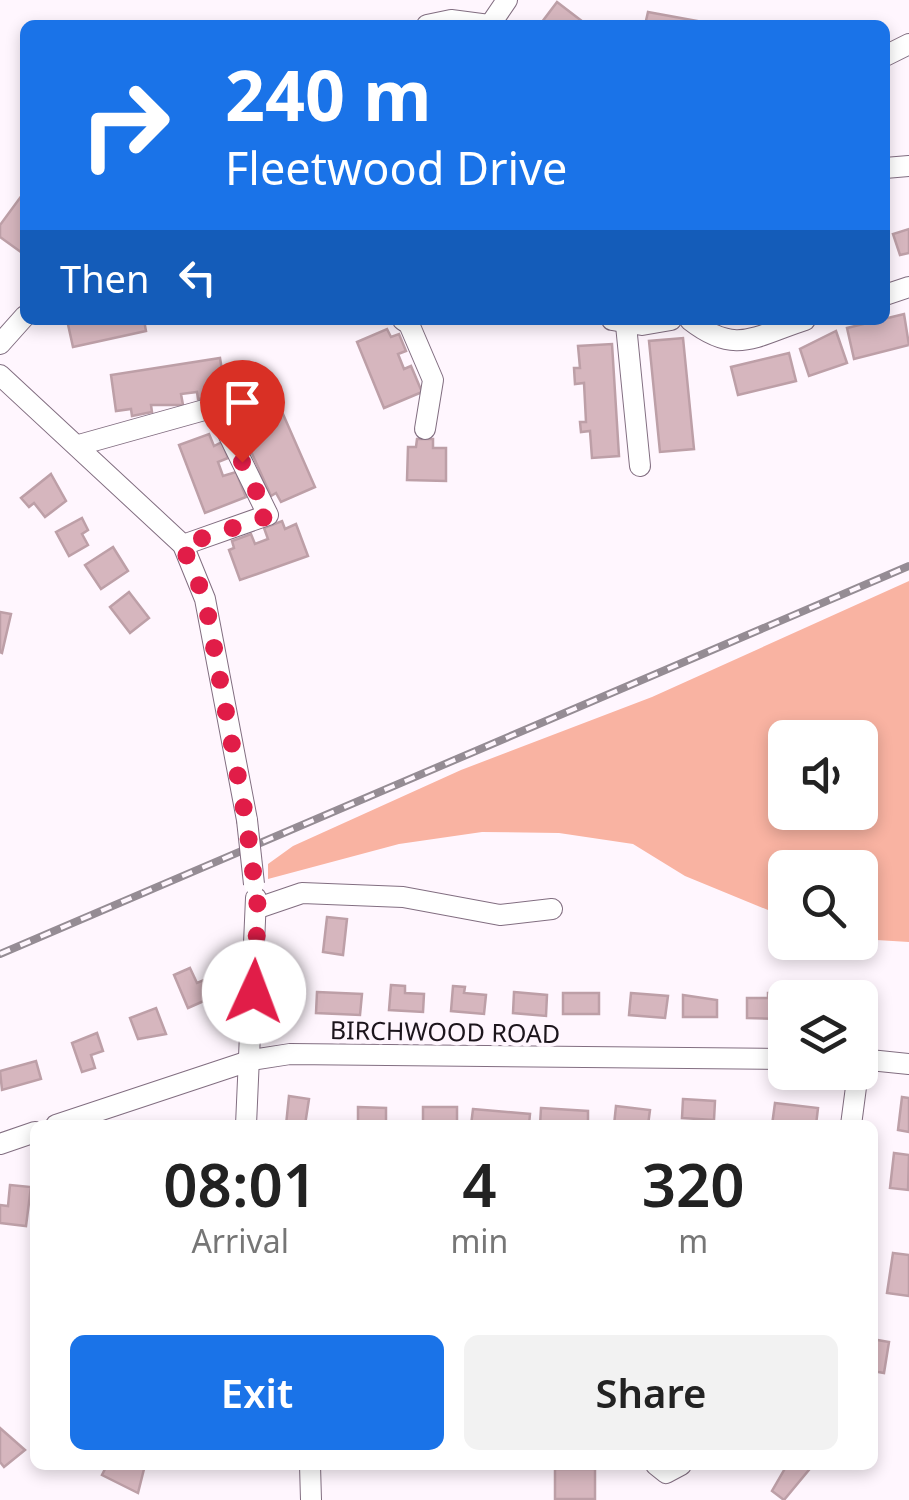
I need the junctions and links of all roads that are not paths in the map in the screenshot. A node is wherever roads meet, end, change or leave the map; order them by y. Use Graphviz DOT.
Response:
graph roads {
  1 [pos="20,322"];
  2 [pos="410,325"];
  3 [pos="619,325"];
  4 [pos="696,325"];
  5 [pos="790,325"];
  6 [pos="0,344"];
  7 [pos="0,375"];
  8 [pos="425,429"];
  9 [pos="79,445"];
  10 [pos="640,466"];
  11 [pos="182,545"];
  12 [pos="258,908"];
  13 [pos="552,909"];
  14 [pos="768,1058"];
  15 [pos="252,1060"];
  16 [pos="878,1061"];
  17 [pos="909,1064"];
  18 [pos="856,1090"];
  19 [pos="71,1120"];
  20 [pos="246,1120"];
  21 [pos="852,1120"];
  22 [pos="30,1134"];
  23 [pos="0,1144"];
  24 [pos="310,1470"];
  25 [pos="311,1500"];
  1 -- 6 [label="street"];
  2 -- 8 [label="street"];
  3 -- 10 [label="street"];
  4 -- 5 [label="street"];
  7 -- 9 [label="street"];
  9 -- 11 [label="street"];
  9 -- 11 [label="street"];
  11 -- 12 [label="street, bridge"];
  12 -- 13 [label="street"];
  12 -- 15 [label="street"];
  14 -- 15 [label="street, BIRCHWOOD ROAD"];
  15 -- 19 [label="street, BIRCHWOOD ROAD"];
  15 -- 20 [label="street"];
  16 -- 17 [label="street"];
  18 -- 21 [label="street"];
  22 -- 23 [label="street"];
  24 -- 25 [label="street"];
}
